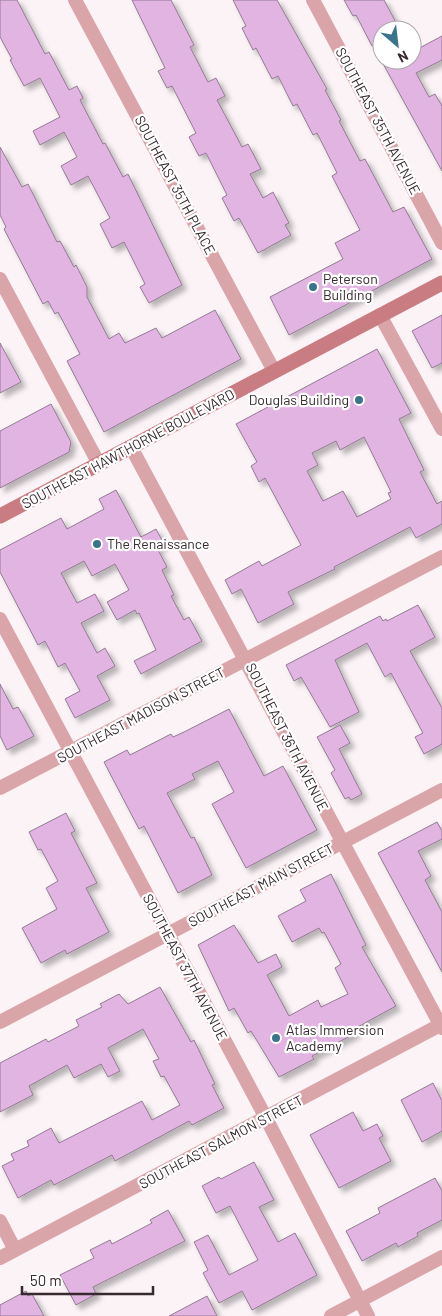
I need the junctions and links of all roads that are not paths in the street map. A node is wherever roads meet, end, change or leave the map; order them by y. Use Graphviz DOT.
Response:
graph roads {
  1 [pos="75,0"];
  2 [pos="313,0"];
  3 [pos="442,243"];
  4 [pos="0,279"];
  5 [pos="442,283"];
  6 [pos="380,315"];
  7 [pos="274,372"];
  8 [pos="442,429"];
  9 [pos="131,447"];
  10 [pos="99,464"];
  11 [pos="0,516"];
  12 [pos="442,557"];
  13 [pos="0,619"];
  14 [pos="247,659"];
  15 [pos="70,752"];
  16 [pos="0,788"];
  17 [pos="442,790"];
  18 [pos="342,842"];
  19 [pos="168,934"];
  20 [pos="0,1022"];
  21 [pos="441,1026"];
  22 [pos="266,1118"];
  23 [pos="0,1221"];
  24 [pos="15,1250"];
  25 [pos="442,1257"];
  26 [pos="0,1258"];
  27 [pos="360,1300"];
  28 [pos="331,1316"];
  29 [pos="368,1316"];
  1 -- 7 [label="street, SOUTHEAST 35TH PLACE"];
  2 -- 3 [label="street, SOUTHEAST 35TH AVENUE"];
  4 -- 10 [label="street"];
  5 -- 6 [label="main road, SOUTHEAST HAWTHORNE BOULEVARD"];
  6 -- 7 [label="main road, SOUTHEAST HAWTHORNE BOULEVARD"];
  6 -- 8 [label="street"];
  7 -- 9 [label="main road, SOUTHEAST HAWTHORNE BOULEVARD"];
  9 -- 10 [label="main road, SOUTHEAST HAWTHORNE BOULEVARD"];
  9 -- 14 [label="street, SOUTHEAST 36TH AVENUE"];
  10 -- 11 [label="main road, SOUTHEAST HAWTHORNE BOULEVARD"];
  12 -- 14 [label="street, SOUTHEAST MADISON STREET"];
  13 -- 15 [label="street, SOUTHEAST 37TH AVENUE"];
  14 -- 15 [label="street, SOUTHEAST MADISON STREET"];
  14 -- 18 [label="street, SOUTHEAST 36TH AVENUE"];
  15 -- 16 [label="street, SOUTHEAST MADISON STREET"];
  15 -- 19 [label="street, SOUTHEAST 37TH AVENUE"];
  17 -- 18 [label="street, SOUTHEAST MAIN STREET"];
  18 -- 19 [label="street, SOUTHEAST MAIN STREET"];
  18 -- 21 [label="street, SOUTHEAST 36TH AVENUE"];
  19 -- 20 [label="street, SOUTHEAST MAIN STREET"];
  19 -- 22 [label="street, SOUTHEAST 37TH AVENUE"];
  21 -- 22 [label="street, SOUTHEAST SALMON STREET"];
  22 -- 24 [label="street, SOUTHEAST SALMON STREET"];
  22 -- 27 [label="street, SOUTHEAST 37TH AVENUE"];
  23 -- 24 [label="street"];
  24 -- 26 [label="street, SOUTHEAST SALMON STREET"];
  25 -- 27 [label="street"];
  27 -- 28 [label="street"];
  27 -- 29 [label="street, SOUTHEAST 37TH AVENUE"];
}
